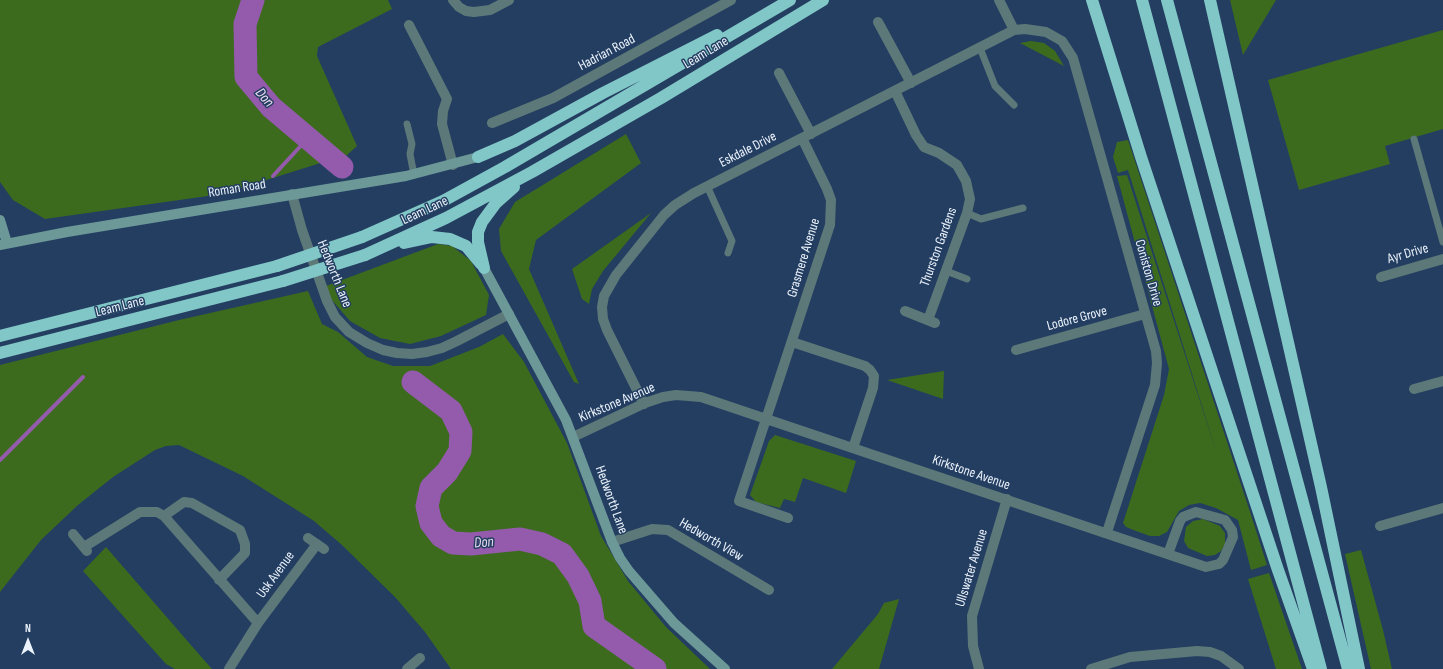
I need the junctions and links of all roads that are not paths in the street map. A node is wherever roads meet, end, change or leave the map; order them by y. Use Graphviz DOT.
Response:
graph roads {
  1 [pos="453,0"];
  2 [pos="509,0"];
  3 [pos="731,0"];
  4 [pos="789,0"];
  5 [pos="823,0"];
  6 [pos="999,0"];
  7 [pos="1092,0"];
  8 [pos="1142,0"];
  9 [pos="1167,0"];
  10 [pos="1210,0"];
  11 [pos="878,22"];
  12 [pos="409,25"];
  13 [pos="1014,30"];
  14 [pos="1046,32"];
  15 [pos="980,48"];
  16 [pos="779,73"];
  17 [pos="911,83"];
  18 [pos="895,91"];
  19 [pos="1014,104"];
  20 [pos="492,123"];
  21 [pos="407,124"];
  22 [pos="807,136"];
  23 [pos="1414,139"];
  24 [pos="478,157"];
  25 [pos="453,165"];
  26 [pos="532,172"];
  27 [pos="414,174"];
  28 [pos="706,186"];
  29 [pos="292,194"];
  30 [pos="1023,208"];
  31 [pos="967,213"];
  32 [pos="0,220"];
  33 [pos="1443,242"];
  34 [pos="3,244"];
  35 [pos="384,246"];
  36 [pos="728,253"];
  37 [pos="1443,259"];
  38 [pos="484,268"];
  39 [pos="946,271"];
  40 [pos="1381,277"];
  41 [pos="967,279"];
  42 [pos="905,311"];
  43 [pos="509,314"];
  44 [pos="1145,314"];
  45 [pos="0,336"];
  46 [pos="792,342"];
  47 [pos="1016,350"];
  48 [pos="0,353"];
  49 [pos="1443,381"];
  50 [pos="1414,389"];
  51 [pos="644,404"];
  52 [pos="766,418"];
  53 [pos="573,437"];
  54 [pos="853,448"];
  55 [pos="1007,499"];
  56 [pos="1443,508"];
  57 [pos="164,516"];
  58 [pos="788,518"];
  59 [pos="1380,526"];
  60 [pos="1107,532"];
  61 [pos="73,534"];
  62 [pos="308,538"];
  63 [pos="612,542"];
  64 [pos="1168,554"];
  65 [pos="219,580"];
  66 [pos="769,590"];
  67 [pos="258,623"];
  68 [pos="420,658"];
  69 [pos="229,669"];
  70 [pos="408,669"];
  71 [pos="724,669"];
  72 [pos="979,669"];
  73 [pos="1091,669"];
  74 [pos="1239,669"];
  75 [pos="1313,669"];
  76 [pos="1321,669"];
  77 [pos="1348,669"];
  78 [pos="1359,669"];
  1 -- 2 [label="street"];
  3 -- 20 [label="street, Hadrian Road"];
  4 -- 24 [label="highway"];
  4 -- 45 [label="highway, Leam Lane, bridge"];
  5 -- 26 [label="highway, Leam Lane"];
  6 -- 13 [label="street"];
  7 -- 75 [label="highway"];
  8 -- 76 [label="highway"];
  9 -- 77 [label="highway"];
  10 -- 78 [label="highway"];
  11 -- 17 [label="street"];
  12 -- 25 [label="street"];
  13 -- 14 [label="street, Eskdale Drive"];
  13 -- 15 [label="street, Eskdale Drive"];
  14 -- 44 [label="street, Coniston Drive"];
  15 -- 17 [label="street, Eskdale Drive"];
  15 -- 19 [label="lane"];
  16 -- 22 [label="street, Grasmere Avenue"];
  17 -- 18 [label="street, Eskdale Drive"];
  18 -- 22 [label="street, Eskdale Drive"];
  18 -- 31 [label="street, Thurston Gardens"];
  21 -- 27 [label="lane"];
  22 -- 28 [label="street, Eskdale Drive"];
  22 -- 46 [label="street, Grasmere Avenue"];
  23 -- 33 [label="lane"];
  24 -- 25 [label="street, Roman Road"];
  25 -- 27 [label="street, Roman Road"];
  26 -- 35 [label="highway, Leam Lane"];
  26 -- 38 [label="highway"];
  27 -- 29 [label="street, Roman Road"];
  28 -- 36 [label="lane"];
  28 -- 51 [label="street, Eskdale Drive"];
  29 -- 34 [label="street, Roman Road"];
  29 -- 43 [label="street, Hedworth Lane"];
  30 -- 31 [label="lane"];
  31 -- 39 [label="street, Thurston Gardens"];
  32 -- 34 [label="street"];
  35 -- 38 [label="highway"];
  35 -- 48 [label="highway, Leam Lane, bridge"];
  37 -- 40 [label="street, Ayr Drive"];
  38 -- 43 [label="street, Hedworth Lane"];
  39 -- 41 [label="lane"];
  39 -- 42 [label="street, Thurston Gardens"];
  43 -- 53 [label="street, Hedworth Lane"];
  44 -- 47 [label="street, Lodore Grove"];
  44 -- 60 [label="street, Coniston Drive"];
  46 -- 52 [label="street, Grasmere Avenue"];
  46 -- 54 [label="street"];
  49 -- 50 [label="street"];
  51 -- 52 [label="street, Kirkstone Avenue"];
  51 -- 53 [label="street, Kirkstone Avenue"];
  52 -- 54 [label="street, Kirkstone Avenue"];
  52 -- 58 [label="street"];
  53 -- 63 [label="street, Hedworth Lane"];
  54 -- 55 [label="street, Kirkstone Avenue"];
  55 -- 60 [label="street, Kirkstone Avenue"];
  55 -- 72 [label="street, Ullswater Avenue"];
  56 -- 59 [label="street"];
  57 -- 61 [label="street"];
  57 -- 65 [label="street, Usk Avenue"];
  57 -- 65 [label="street"];
  60 -- 64 [label="street, Kirkstone Avenue"];
  62 -- 67 [label="street, Usk Avenue"];
  63 -- 66 [label="street, Hedworth View"];
  63 -- 71 [label="street, Hedworth Lane"];
  64 -- 64 [label="street, Kirkstone Avenue"];
  65 -- 67 [label="street, Usk Avenue"];
  67 -- 69 [label="street, Usk Avenue"];
  68 -- 70 [label="street"];
  73 -- 74 [label="street"];
}
